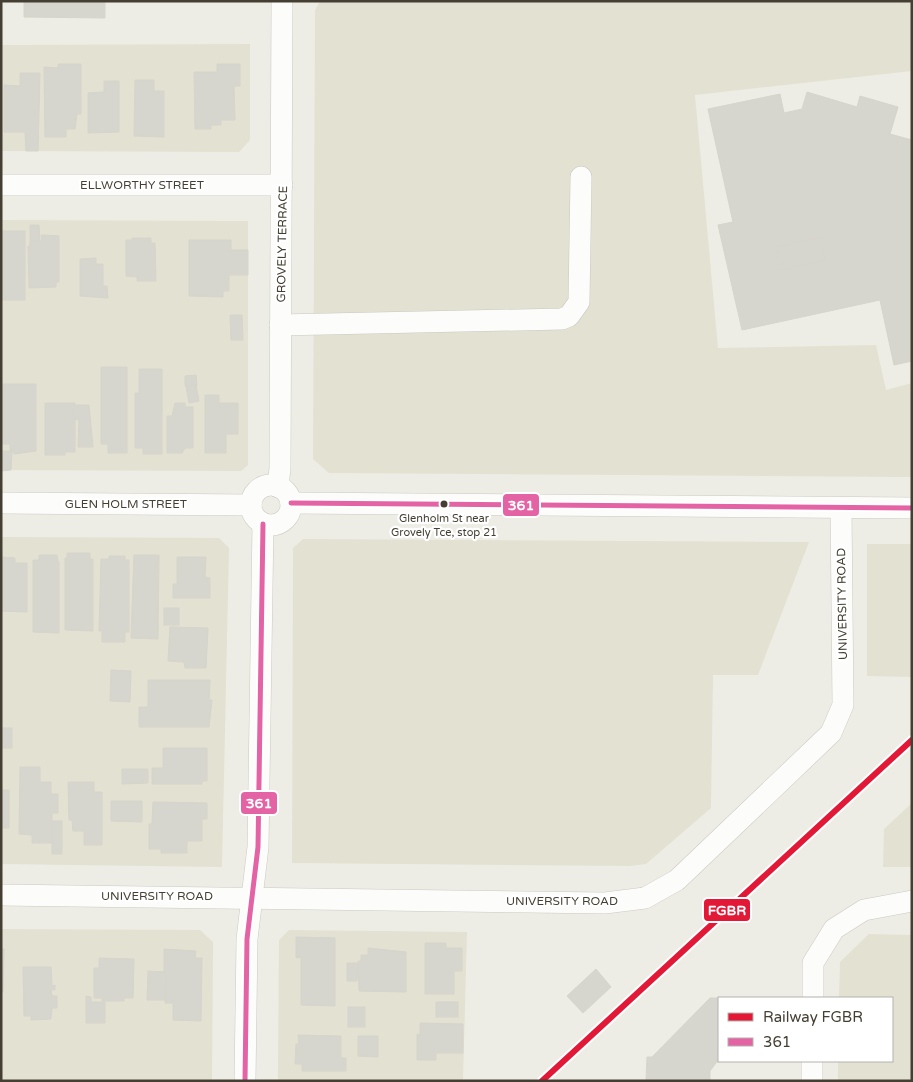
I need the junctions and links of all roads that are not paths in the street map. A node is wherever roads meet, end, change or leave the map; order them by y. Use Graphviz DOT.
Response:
graph roads {
  1 [pos="282,1"];
  2 [pos="581,177"];
  3 [pos="1,185"];
  4 [pos="282,185"];
  5 [pos="280,324"];
  6 [pos="278,487"];
  7 [pos="1,503"];
  8 [pos="250,504"];
  9 [pos="291,504"];
  10 [pos="841,508"];
  11 [pos="912,508"];
  12 [pos="263,524"];
  13 [pos="1,895"];
  14 [pos="252,897"];
  15 [pos="912,901"];
  16 [pos="812,997"];
  17 [pos="812,1062"];
  18 [pos="245,1081"];
  19 [pos="812,1081"];
  1 -- 4 [label="street, GROVELY TERRACE"];
  2 -- 5 [label="street"];
  3 -- 4 [label="street, ELLWORTHY STREET"];
  4 -- 5 [label="street, GROVELY TERRACE"];
  5 -- 6 [label="street, GROVELY TERRACE"];
  6 -- 8 [label="street"];
  6 -- 9 [label="street"];
  7 -- 8 [label="street, GLEN HOLM STREET"];
  8 -- 12 [label="street"];
  9 -- 10 [label="street"];
  9 -- 12 [label="street"];
  10 -- 11 [label="street"];
  10 -- 14 [label="street, UNIVERSITY ROAD"];
  12 -- 14 [label="street"];
  13 -- 14 [label="street, UNIVERSITY ROAD"];
  14 -- 18 [label="street"];
  15 -- 16 [label="street"];
  17 -- 19 [label="street"];
}
